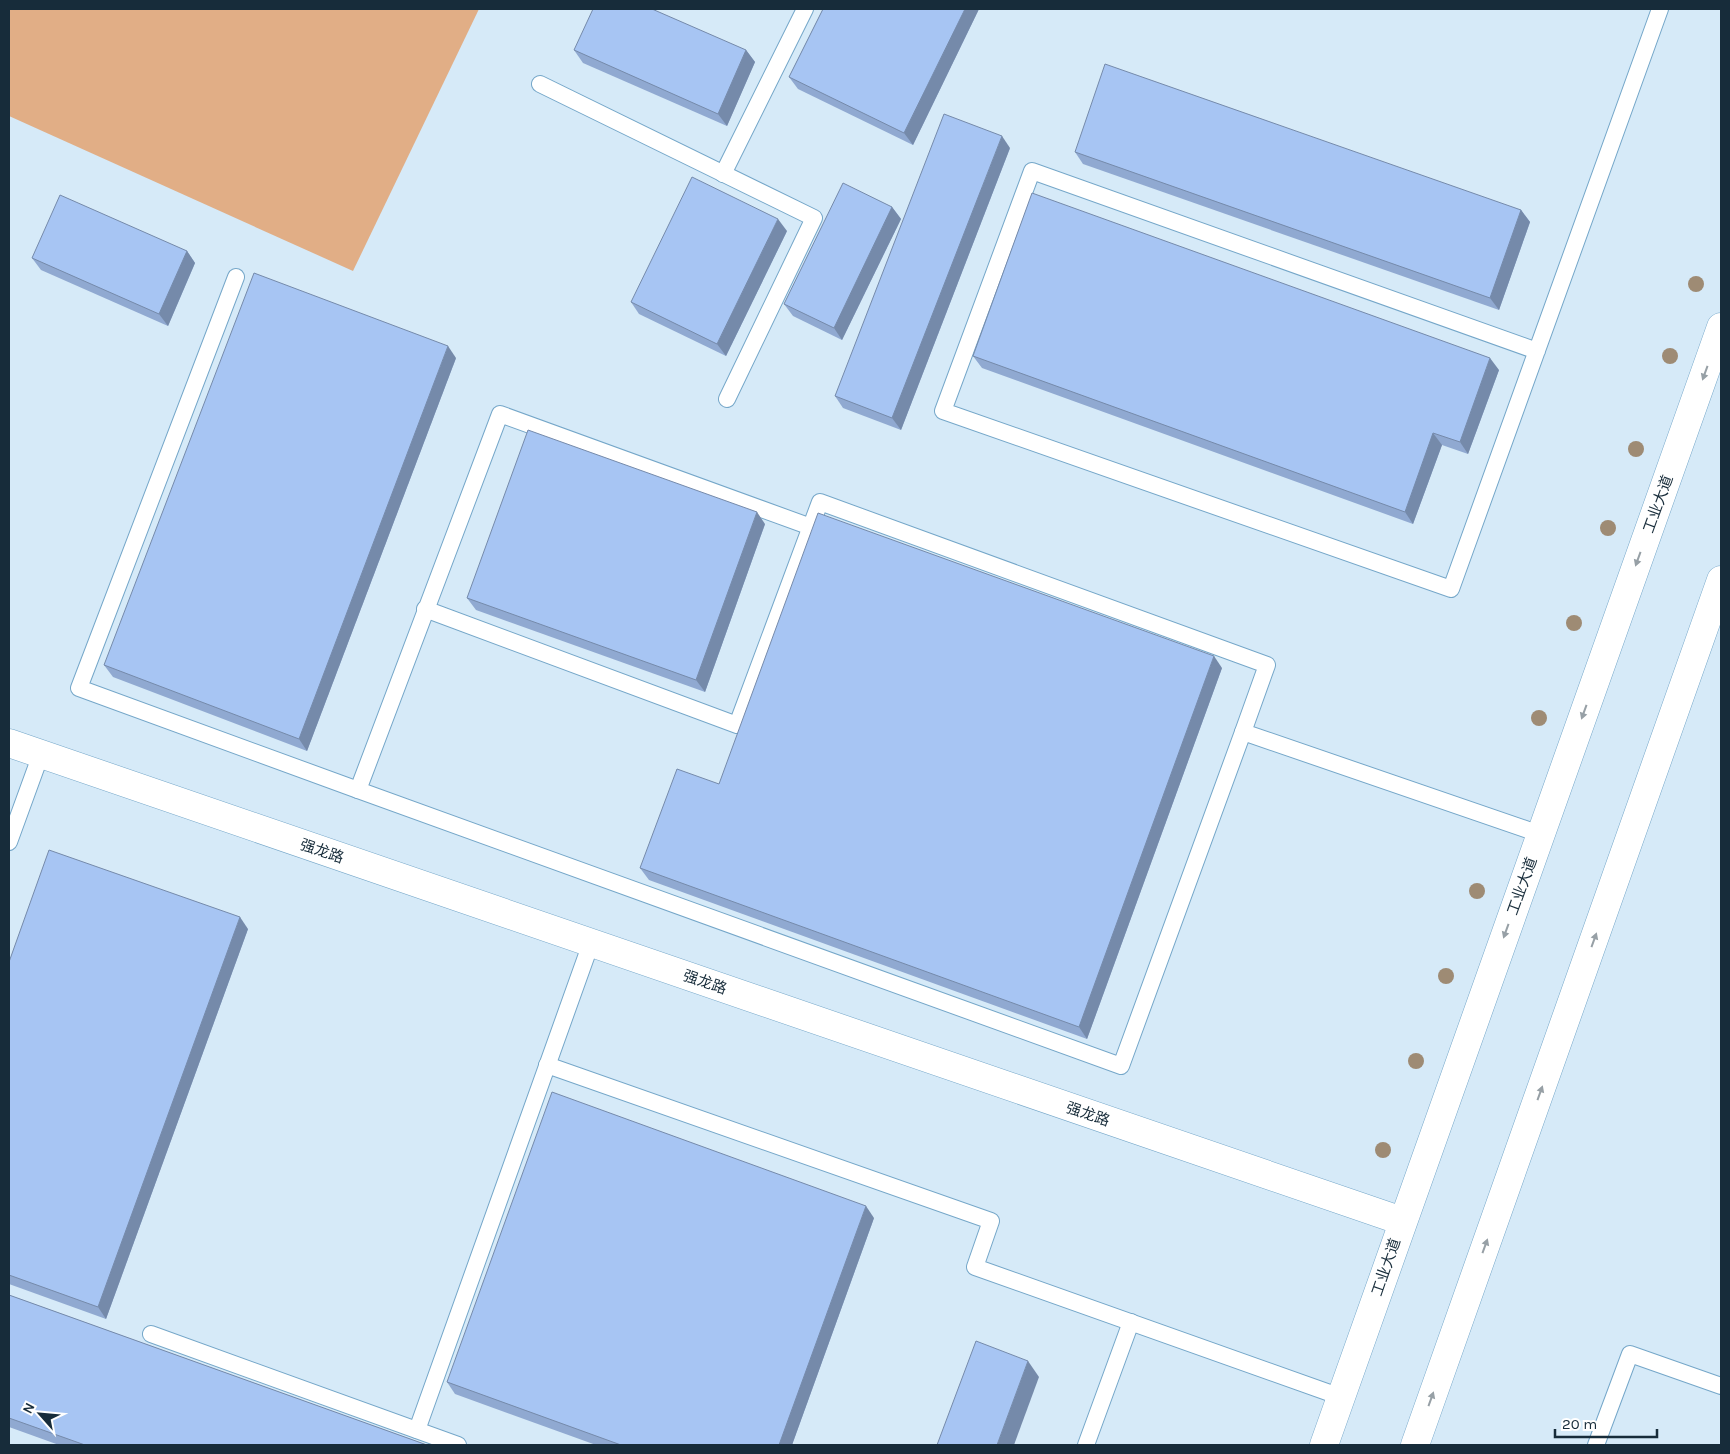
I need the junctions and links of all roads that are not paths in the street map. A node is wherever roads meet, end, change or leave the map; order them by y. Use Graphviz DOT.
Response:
graph roads {
  1 [pos="805,9"];
  2 [pos="1660,9"];
  3 [pos="540,84"];
  4 [pos="723,174"];
  5 [pos="236,277"];
  6 [pos="1721,327"];
  7 [pos="1537,351"];
  8 [pos="727,399"];
  9 [pos="811,526"];
  10 [pos="1721,580"];
  11 [pos="426,609"];
  12 [pos="1242,732"];
  13 [pos="9,743"];
  14 [pos="41,754"];
  15 [pos="358,790"];
  16 [pos="1540,834"];
  17 [pos="9,842"];
  18 [pos="591,943"];
  19 [pos="547,1065"];
  20 [pos="1402,1222"];
  21 [pos="1131,1322"];
  22 [pos="151,1334"];
  23 [pos="1721,1386"];
  24 [pos="1340,1397"];
  25 [pos="417,1430"];
  26 [pos="458,1445"];
  27 [pos="1086,1445"];
  28 [pos="1324,1445"];
  29 [pos="1415,1445"];
  30 [pos="1596,1445"];
  1 -- 4 [label="lane"];
  2 -- 7 [label="lane"];
  3 -- 4 [label="lane"];
  4 -- 8 [label="lane"];
  5 -- 15 [label="lane"];
  6 -- 16 [label="main road, 工业大道, one-way"];
  7 -- 7 [label="lane"];
  9 -- 11 [label="lane"];
  9 -- 11 [label="lane"];
  9 -- 12 [label="lane"];
  29 -- 10 [label="main road, one-way"];
  11 -- 15 [label="lane"];
  12 -- 15 [label="lane"];
  12 -- 16 [label="lane"];
  13 -- 14 [label="main road, 强龙路"];
  14 -- 17 [label="lane"];
  14 -- 18 [label="main road, 强龙路"];
  16 -- 20 [label="main road, 工业大道, one-way"];
  18 -- 19 [label="lane"];
  18 -- 20 [label="main road, 强龙路"];
  19 -- 21 [label="lane"];
  19 -- 25 [label="lane"];
  20 -- 24 [label="main road, 工业大道"];
  21 -- 24 [label="lane"];
  21 -- 27 [label="lane"];
  22 -- 25 [label="lane"];
  23 -- 30 [label="lane"];
  24 -- 28 [label="main road, 工业大道"];
  25 -- 26 [label="lane"];
}
